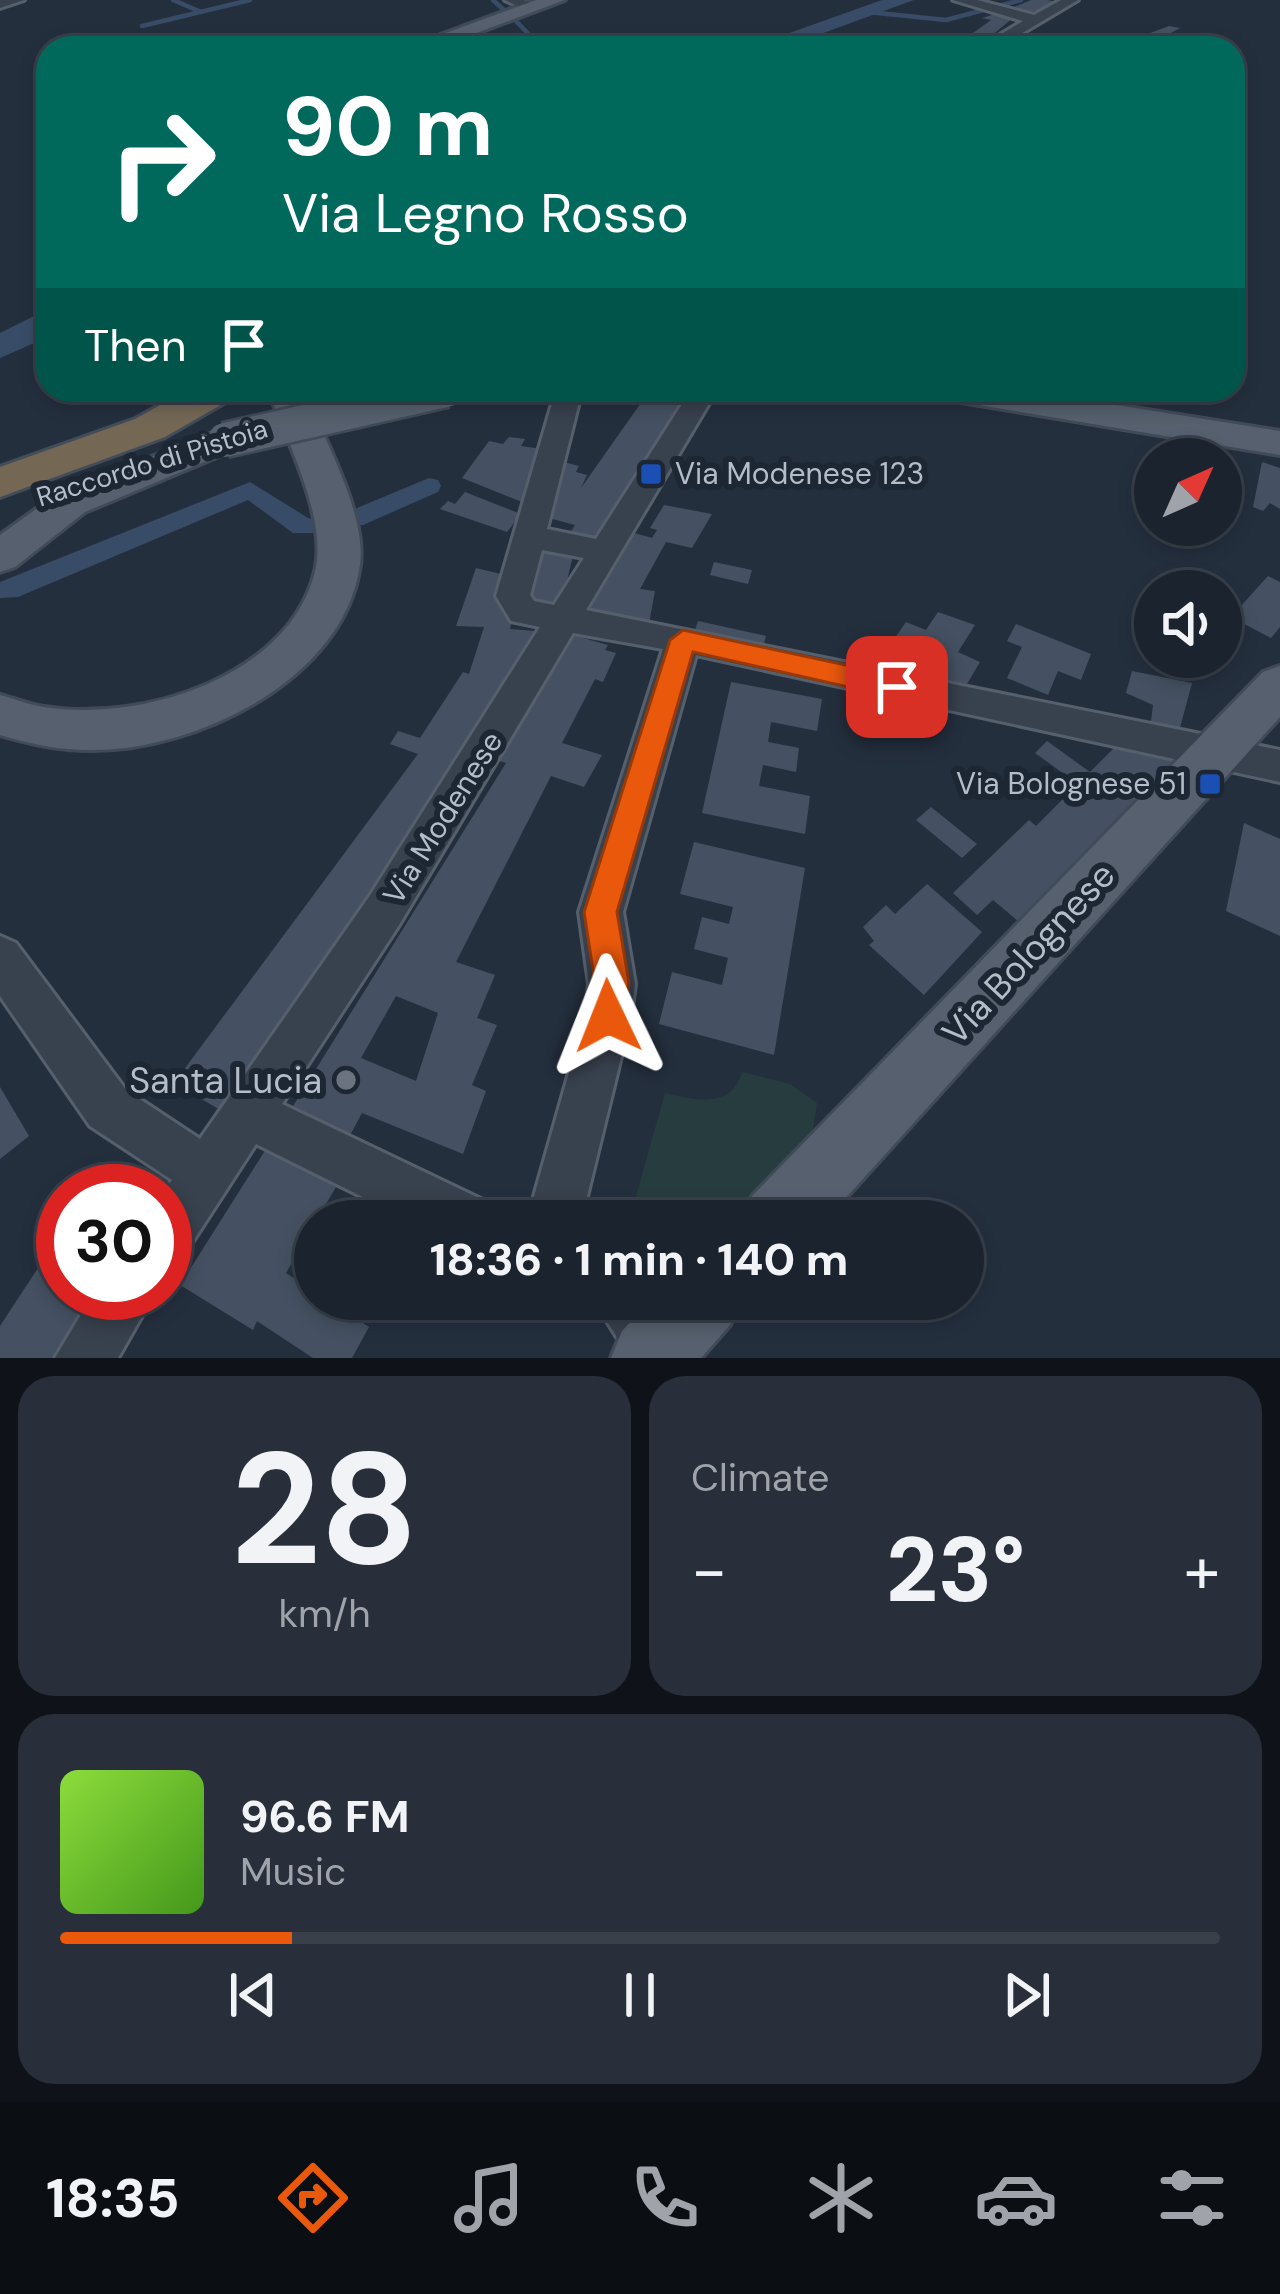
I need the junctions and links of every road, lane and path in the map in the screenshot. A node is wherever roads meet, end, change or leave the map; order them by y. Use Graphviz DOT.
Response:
graph roads {
  1 [pos="17,0"];
  2 [pos="555,0"];
  3 [pos="961,0"];
  4 [pos="1071,0"];
  5 [pos="0,4"];
  6 [pos="522,4"];
  7 [pos="1037,20"];
  8 [pos="445,36"];
  9 [pos="1008,36"];
  10 [pos="196,402"];
  11 [pos="290,402"];
  12 [pos="393,402"];
  13 [pos="566,402"];
  14 [pos="696,402"];
  15 [pos="1029,402"];
  16 [pos="225,440"];
  17 [pos="1280,443"];
  18 [pos="0,482"];
  19 [pos="0,509"];
  20 [pos="527,536"];
  21 [pos="602,551"];
  22 [pos="0,557"];
  23 [pos="562,622"];
  24 [pos="683,640"];
  25 [pos="1280,685"];
  26 [pos="0,715"];
  27 [pos="1218,753"];
  28 [pos="1280,766"];
  29 [pos="1280,784"];
  30 [pos="0,958"];
  31 [pos="248,1114"];
  32 [pos="208,1174"];
  33 [pos="192,1197"];
  34 [pos="425,1200"];
  35 [pos="560,1200"];
  36 [pos="797,1200"];
  37 [pos="109,1320"];
  38 [pos="84,1358"];
  1 -- 5 [label="street"];
  2 -- 6 [label="main road"];
  3 -- 7 [label="street"];
  4 -- 7 [label="street"];
  6 -- 8 [label="main road"];
  7 -- 9 [label="street"];
  10 -- 18 [label="highway"];
  11 -- 26 [label="main road"];
  12 -- 16 [label="main road, Raccordo di Pistoia, bridge"];
  13 -- 20 [label="street"];
  14 -- 21 [label="street, Via Modenese"];
  15 -- 17 [label="main road"];
  16 -- 19 [label="highway, Raccordo di Pistoia"];
  16 -- 22 [label="main road"];
  20 -- 21 [label="street"];
  20 -- 23 [label="street"];
  21 -- 23 [label="street, Via Modenese"];
  23 -- 24 [label="street"];
  23 -- 31 [label="street, Via Modenese"];
  24 -- 27 [label="street"];
  24 -- 35 [label="street"];
  25 -- 27 [label="main road, Via Bolognese"];
  27 -- 28 [label="street"];
  27 -- 29 [label="street"];
  27 -- 36 [label="main road, Via Bolognese"];
  30 -- 32 [label="street"];
  31 -- 32 [label="street, Via Modenese"];
  31 -- 34 [label="street"];
  32 -- 33 [label="street, Via Modenese"];
  37 -- 38 [label="street"];
}
